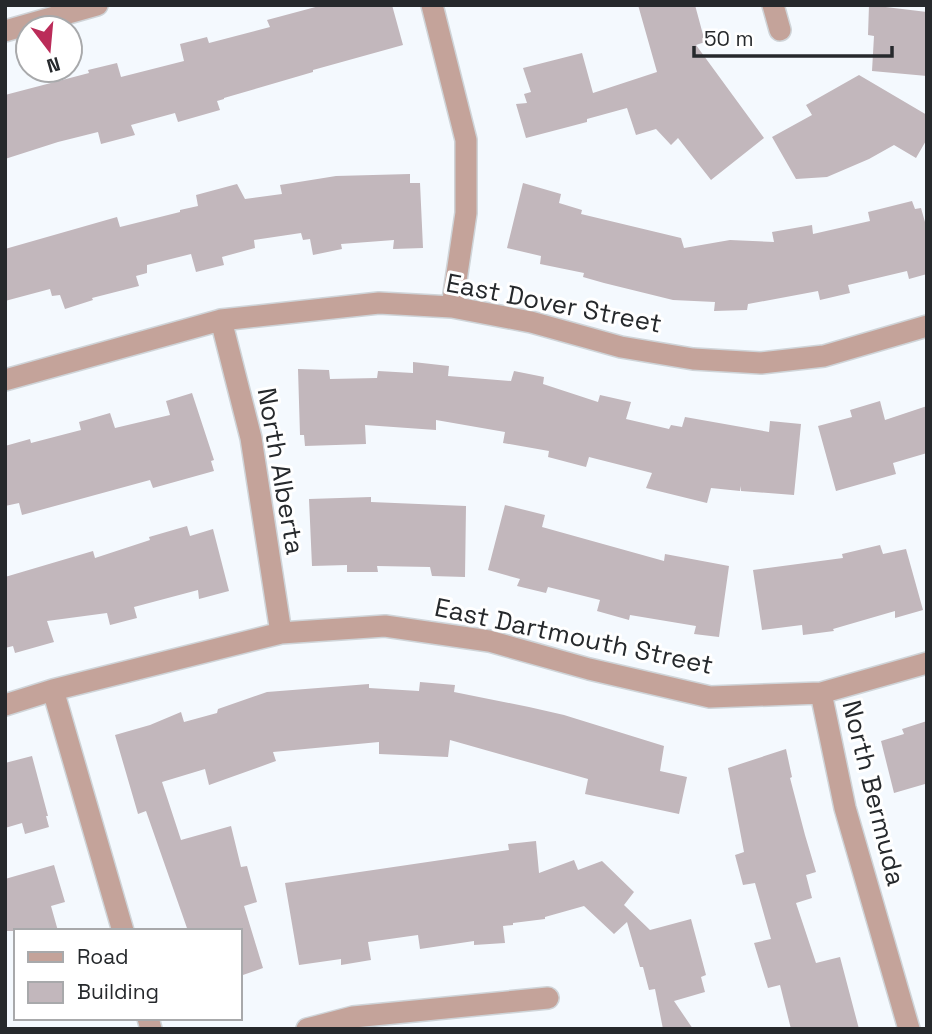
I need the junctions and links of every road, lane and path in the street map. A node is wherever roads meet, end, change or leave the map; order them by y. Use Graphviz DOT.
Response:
graph roads {
  1 [pos="97,5"];
  2 [pos="432,5"];
  3 [pos="773,5"];
  4 [pos="780,30"];
  5 [pos="5,31"];
  6 [pos="452,307"];
  7 [pos="221,320"];
  8 [pos="927,326"];
  9 [pos="5,380"];
  10 [pos="281,633"];
  11 [pos="927,663"];
  12 [pos="53,690"];
  13 [pos="821,693"];
  14 [pos="5,705"];
  15 [pos="122,929"];
  16 [pos="548,998"];
  17 [pos="307,1029"];
  18 [pos="909,1029"];
  1 -- 5 [label="street"];
  2 -- 6 [label="street"];
  3 -- 4 [label="street"];
  6 -- 7 [label="street, East Dover Street"];
  6 -- 8 [label="street, East Dover Street"];
  7 -- 9 [label="street, East Dover Street"];
  7 -- 10 [label="street, North Alberta"];
  10 -- 12 [label="street, East Dartmouth Street"];
  10 -- 13 [label="street, East Dartmouth Street"];
  11 -- 13 [label="street, East Dartmouth Street"];
  12 -- 14 [label="street, East Dartmouth Street"];
  12 -- 15 [label="street"];
  13 -- 18 [label="street, North Bermuda"];
  16 -- 17 [label="street"];
}
